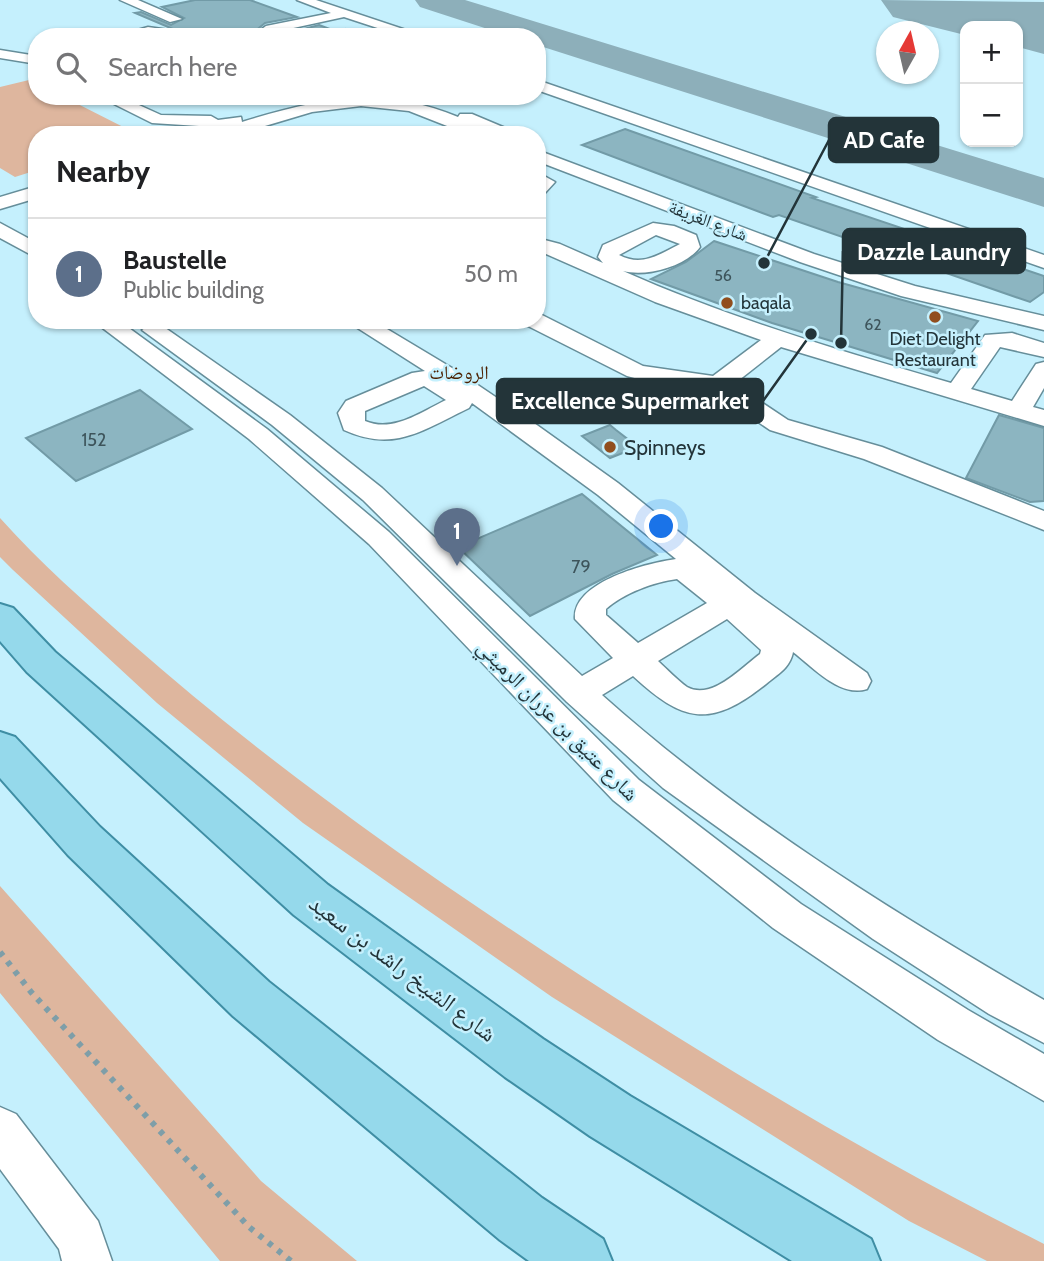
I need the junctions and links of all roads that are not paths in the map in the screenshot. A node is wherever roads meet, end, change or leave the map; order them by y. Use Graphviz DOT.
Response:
graph roads {
  1 [pos="126,0"];
  2 [pos="296,0"];
  3 [pos="303,0"];
  4 [pos="338,16"];
  5 [pos="175,19"];
  6 [pos="276,28"];
  7 [pos="361,28"];
  8 [pos="392,28"];
  9 [pos="0,54"];
  10 [pos="28,60"];
  11 [pos="28,64"];
  12 [pos="0,70"];
  13 [pos="546,88"];
  14 [pos="120,105"];
  15 [pos="282,105"];
  16 [pos="330,105"];
  17 [pos="400,105"];
  18 [pos="433,105"];
  19 [pos="238,119"];
  20 [pos="154,126"];
  21 [pos="169,126"];
  22 [pos="216,126"];
  23 [pos="246,126"];
  24 [pos="462,126"];
  25 [pos="490,126"];
  26 [pos="546,147"];
  27 [pos="546,158"];
  28 [pos="563,165"];
  29 [pos="546,172"];
  30 [pos="28,184"];
  31 [pos="0,192"];
  32 [pos="28,195"];
  33 [pos="0,203"];
  34 [pos="707,220"];
  35 [pos="0,229"];
  36 [pos="677,233"];
  37 [pos="546,246"];
  38 [pos="0,253"];
  39 [pos="28,257"];
  40 [pos="28,260"];
  41 [pos="1044,261"];
  42 [pos="629,274"];
  43 [pos="1042,317"];
  44 [pos="546,326"];
  45 [pos="115,329"];
  46 [pos="152,329"];
  47 [pos="372,329"];
  48 [pos="778,338"];
  49 [pos="1033,346"];
  50 [pos="1044,369"];
  51 [pos="718,384"];
  52 [pos="960,389"];
  53 [pos="468,397"];
  54 [pos="1021,406"];
  55 [pos="1044,418"];
  56 [pos="360,428"];
  57 [pos="315,445"];
  58 [pos="1044,521"];
  59 [pos="729,604"];
  60 [pos="0,617"];
  61 [pos="635,660"];
  62 [pos="855,681"];
  63 [pos="579,693"];
  64 [pos="0,749"];
  65 [pos="1044,1023"];
  66 [pos="1044,1079"];
  67 [pos="0,1130"];
  68 [pos="87,1261"];
  69 [pos="581,1261"];
  70 [pos="849,1261"];
  1 -- 5 [label="street"];
  2 -- 4 [label="street"];
  3 -- 8 [label="street"];
  4 -- 6 [label="street"];
  4 -- 7 [label="street"];
  9 -- 10 [label="street"];
  11 -- 12 [label="street"];
  13 -- 41 [label="street"];
  14 -- 20 [label="street"];
  15 -- 19 [label="street"];
  16 -- 23 [label="street"];
  17 -- 24 [label="street"];
  18 -- 25 [label="street"];
  19 -- 21 [label="street"];
  19 -- 22 [label="street"];
  26 -- 43 [label="street, شارع الغريفة"];
  27 -- 28 [label="street, شارع الغريفة"];
  28 -- 29 [label="street"];
  28 -- 34 [label="street, شارع الغريفة"];
  30 -- 31 [label="street"];
  32 -- 33 [label="street"];
  34 -- 36 [label="street"];
  34 -- 43 [label="street, شارع الغريفة"];
  35 -- 39 [label="street"];
  36 -- 42 [label="street"];
  36 -- 42 [label="street"];
  37 -- 42 [label="street"];
  38 -- 40 [label="street"];
  42 -- 48 [label="street"];
  43 -- 49 [label="street"];
  44 -- 51 [label="street"];
  45 -- 66 [label="street, شارع عتيق بن عزران الرميثي"];
  46 -- 57 [label="street, شارع عتيق بن عزران الرميثي"];
  47 -- 53 [label="street"];
  48 -- 51 [label="street"];
  48 -- 52 [label="street"];
  49 -- 52 [label="street"];
  50 -- 54 [label="street"];
  51 -- 58 [label="street"];
  52 -- 54 [label="street"];
  53 -- 56 [label="street"];
  53 -- 56 [label="street"];
  53 -- 62 [label="street"];
  54 -- 55 [label="street"];
  56 -- 57 [label="street"];
  57 -- 63 [label="street, شارع عتيق بن عزران الرميثي"];
  59 -- 61 [label="street"];
  59 -- 61 [label="street"];
  59 -- 61 [label="street"];
  60 -- 70 [label="main road, شارع الشيخ راشد بن سعيد"];
  61 -- 63 [label="street"];
  63 -- 65 [label="street, شارع عتيق بن عزران الرميثي"];
  64 -- 69 [label="main road"];
  67 -- 68 [label="street"];
}
